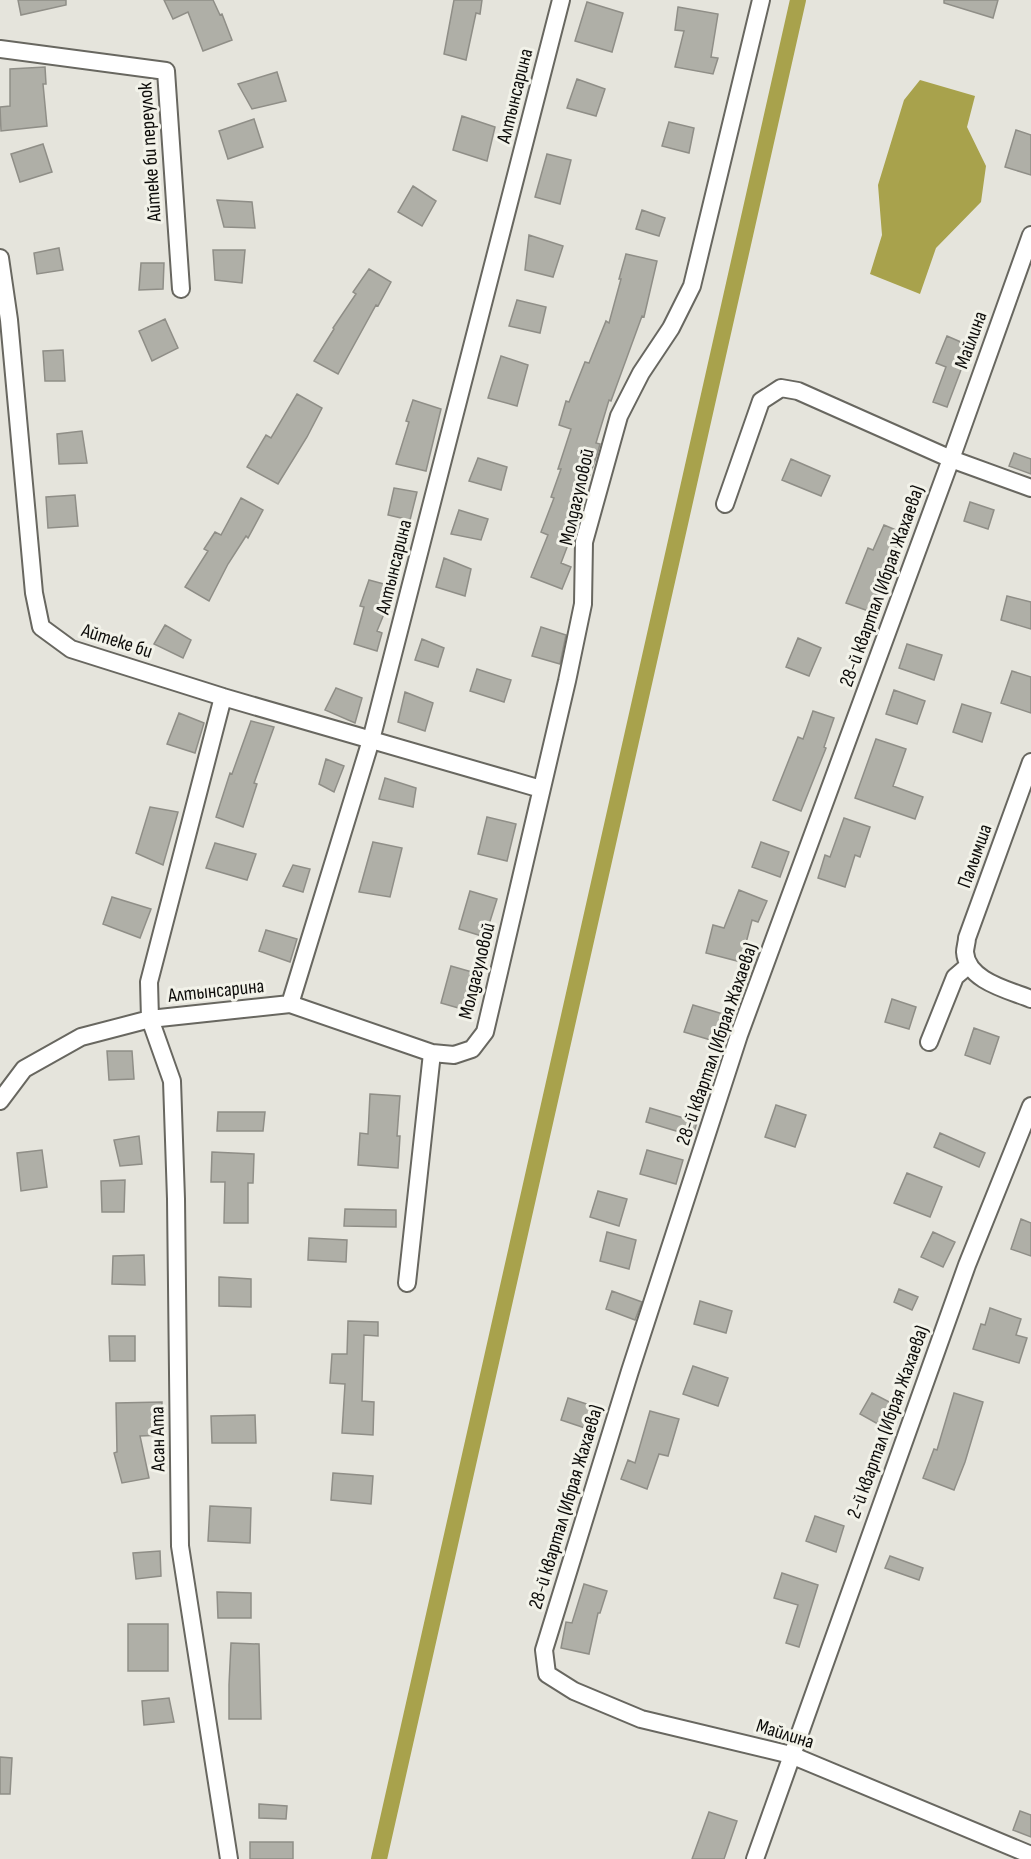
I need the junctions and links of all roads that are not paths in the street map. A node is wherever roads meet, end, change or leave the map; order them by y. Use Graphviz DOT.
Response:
graph roads {
  1 [pos="561,0"];
  2 [pos="762,0"];
  3 [pos="0,49"];
  4 [pos="1031,235"];
  5 [pos="0,258"];
  6 [pos="181,289"];
  7 [pos="951,459"];
  8 [pos="1031,488"];
  9 [pos="725,504"];
  10 [pos="223,697"];
  11 [pos="371,740"];
  12 [pos="1031,762"];
  13 [pos="541,789"];
  14 [pos="969,964"];
  15 [pos="1031,999"];
  16 [pos="290,1004"];
  17 [pos="150,1019"];
  18 [pos="929,1042"];
  19 [pos="432,1053"];
  20 [pos="0,1101"];
  21 [pos="1031,1106"];
  22 [pos="407,1283"];
  23 [pos="544,1650"];
  24 [pos="792,1755"];
  25 [pos="1031,1855"];
  26 [pos="229,1859"];
  27 [pos="755,1859"];
  1 -- 11 [label="street, Алтынсарина"];
  2 -- 13 [label="street, Молдагуловой"];
  3 -- 6 [label="street, Айтеке би переулок"];
  4 -- 7 [label="street, Майлина"];
  5 -- 10 [label="street, Айтеке би"];
  7 -- 8 [label="street"];
  7 -- 9 [label="street"];
  7 -- 23 [label="street, 28-й квартал (Ибрая Жахаева)"];
  10 -- 11 [label="street, Айтеке би"];
  10 -- 17 [label="street, Алтынсарина"];
  11 -- 13 [label="street, Айтеке би"];
  11 -- 16 [label="street, Алтынсарина"];
  12 -- 14 [label="street, Палымша"];
  13 -- 19 [label="street, Молдагуловой"];
  14 -- 15 [label="street"];
  14 -- 18 [label="street"];
  16 -- 17 [label="street, Алтынсарина"];
  16 -- 19 [label="street, Молдагуловой"];
  17 -- 20 [label="street, Алтынсарина"];
  17 -- 26 [label="street, Асан Ата"];
  19 -- 22 [label="street"];
  21 -- 24 [label="street, 2-й квартал (Ибрая Жахаева)"];
  23 -- 24 [label="street, Майлина"];
  24 -- 25 [label="street, Майлина"];
  24 -- 27 [label="street, 2-й квартал (Ибрая Жахаева)"];
}
